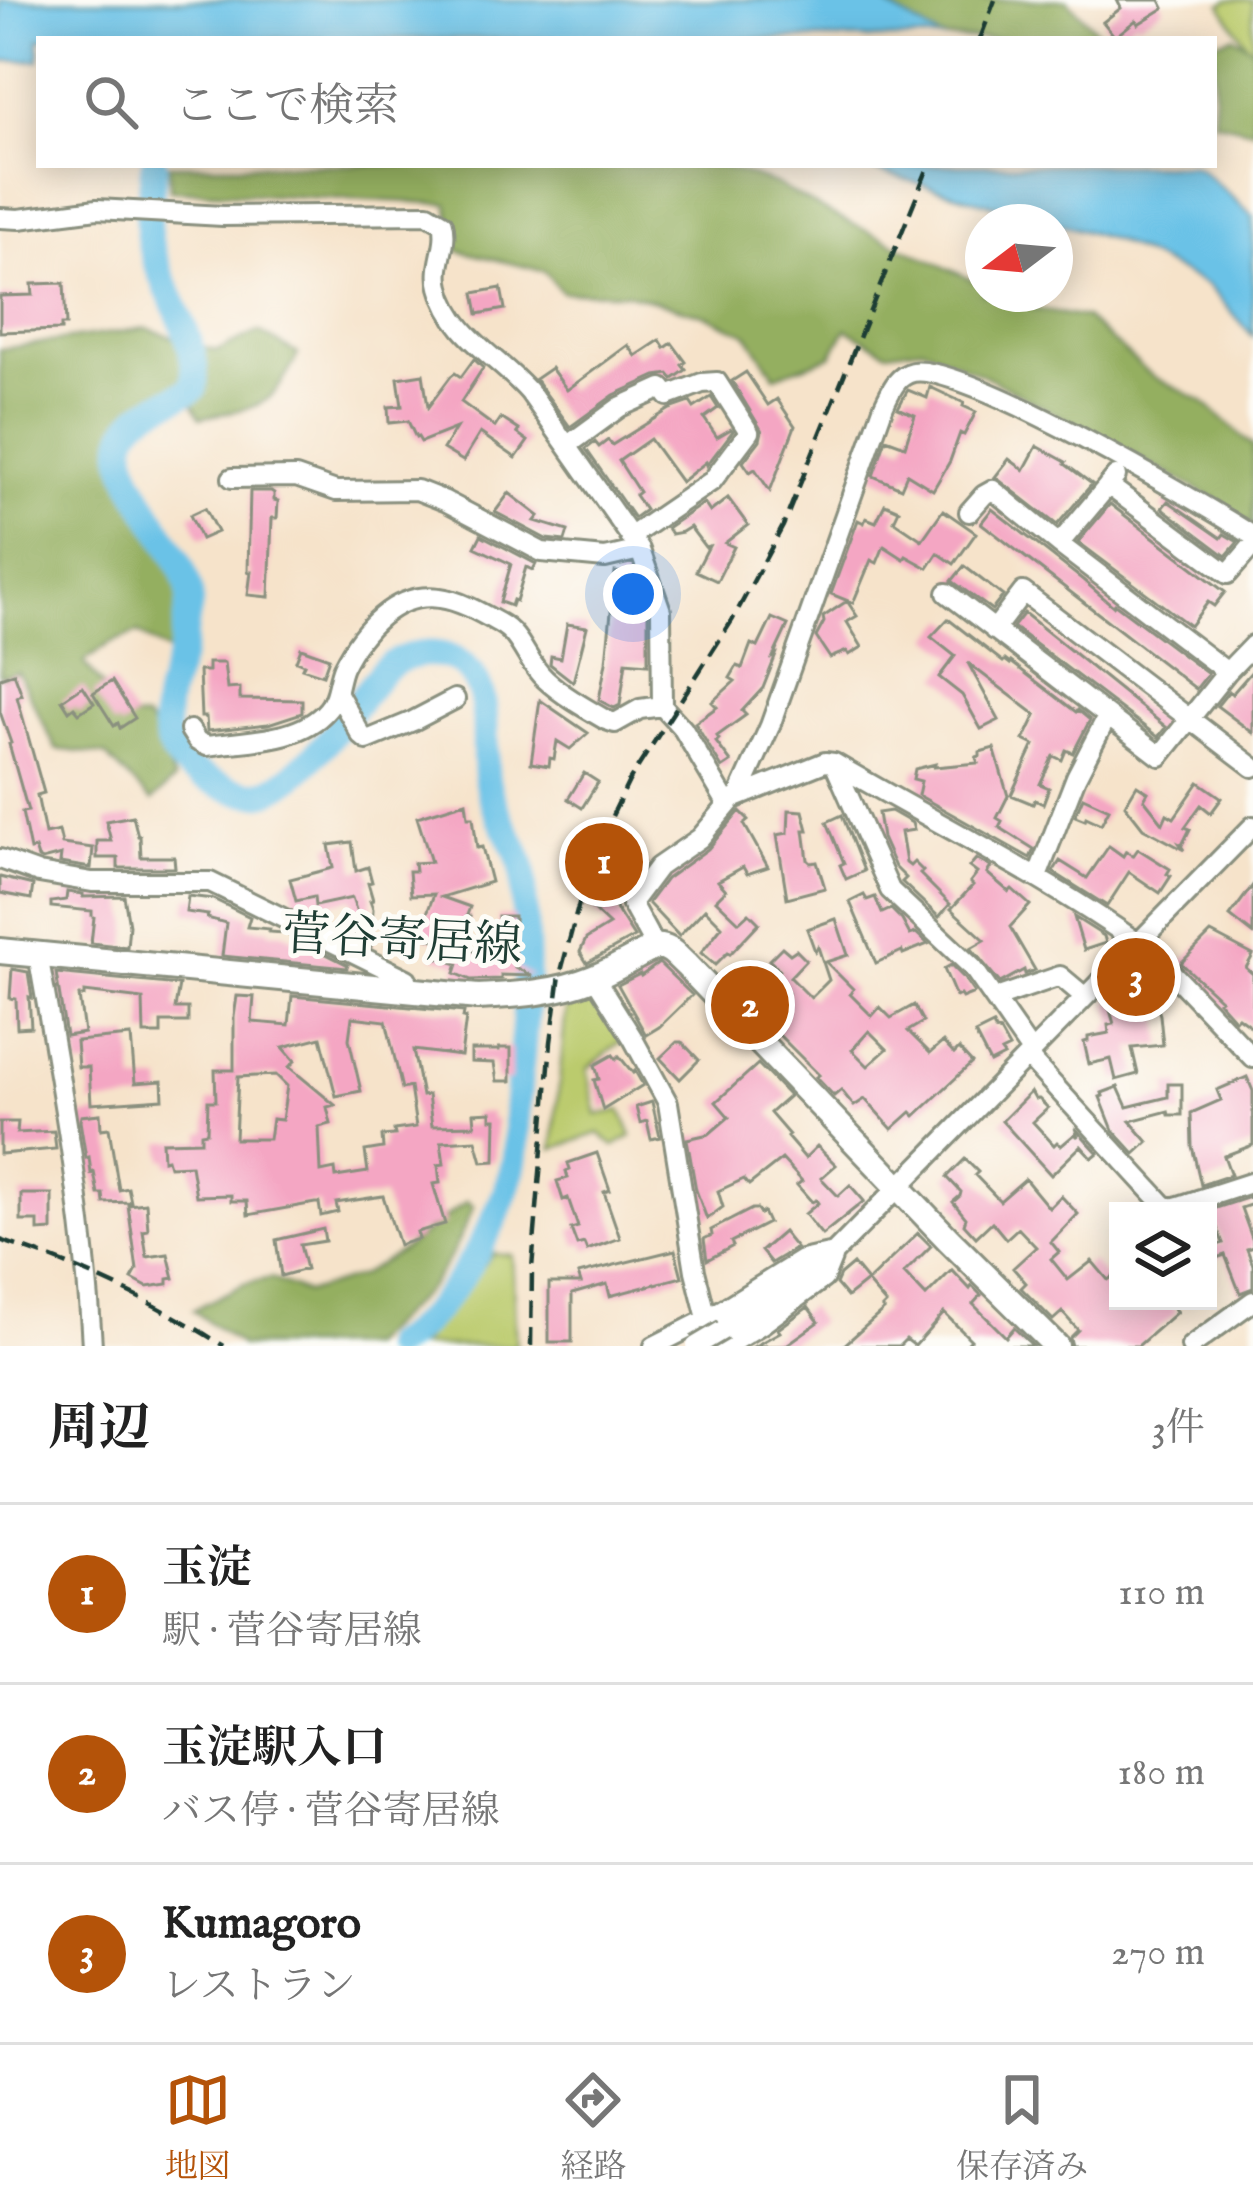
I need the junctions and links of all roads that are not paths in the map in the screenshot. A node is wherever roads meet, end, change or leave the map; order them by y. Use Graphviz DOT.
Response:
graph roads {
  1 [pos="0,218"];
  2 [pos="568,445"];
  3 [pos="1126,463"];
  4 [pos="232,478"];
  5 [pos="1108,484"];
  6 [pos="969,512"];
  7 [pos="1253,536"];
  8 [pos="635,544"];
  9 [pos="1059,544"];
  10 [pos="1253,545"];
  11 [pos="947,593"];
  12 [pos="994,630"];
  13 [pos="1253,645"];
  14 [pos="1227,672"];
  15 [pos="340,697"];
  16 [pos="455,699"];
  17 [pos="662,706"];
  18 [pos="1107,717"];
  19 [pos="1190,720"];
  20 [pos="190,730"];
  21 [pos="834,763"];
  22 [pos="1253,766"];
  23 [pos="733,800"];
  24 [pos="1253,826"];
  25 [pos="0,860"];
  26 [pos="1037,877"];
  27 [pos="1139,943"];
  28 [pos="655,947"];
  29 [pos="0,951"];
  30 [pos="38,954"];
  31 [pos="596,978"];
  32 [pos="404,989"];
  33 [pos="1085,997"];
  34 [pos="995,998"];
  35 [pos="1030,1055"];
  36 [pos="1253,1058"];
  37 [pos="1253,1182"];
  38 [pos="900,1187"];
  39 [pos="1253,1300"];
  40 [pos="717,1335"];
  41 [pos="92,1346"];
  42 [pos="654,1346"];
  43 [pos="696,1346"];
  44 [pos="1056,1346"];
  45 [pos="1191,1346"];
  1 -- 2 [label="street"];
  2 -- 8 [label="street"];
  2 -- 8 [label="street"];
  3 -- 5 [label="street"];
  3 -- 7 [label="street"];
  3 -- 23 [label="street"];
  4 -- 8 [label="street"];
  5 -- 9 [label="street"];
  5 -- 10 [label="street"];
  6 -- 9 [label="street"];
  8 -- 17 [label="street"];
  9 -- 14 [label="street"];
  11 -- 12 [label="street"];
  12 -- 18 [label="street"];
  12 -- 19 [label="street"];
  13 -- 14 [label="street"];
  14 -- 19 [label="street"];
  15 -- 16 [label="street"];
  15 -- 17 [label="street"];
  15 -- 20 [label="street"];
  17 -- 23 [label="street"];
  18 -- 19 [label="street"];
  18 -- 26 [label="street"];
  19 -- 22 [label="street"];
  21 -- 23 [label="street"];
  21 -- 26 [label="street"];
  21 -- 34 [label="street"];
  23 -- 28 [label="street"];
  24 -- 27 [label="street"];
  25 -- 32 [label="street"];
  26 -- 27 [label="street"];
  27 -- 33 [label="street"];
  27 -- 36 [label="street"];
  28 -- 31 [label="main road, 菅谷寄居線"];
  28 -- 38 [label="main road"];
  29 -- 30 [label="main road, 菅谷寄居線"];
  30 -- 32 [label="main road, 菅谷寄居線"];
  30 -- 41 [label="street"];
  31 -- 32 [label="main road, 菅谷寄居線"];
  31 -- 40 [label="street"];
  33 -- 34 [label="street"];
  33 -- 35 [label="street"];
  34 -- 35 [label="street"];
  35 -- 37 [label="street"];
  35 -- 38 [label="street"];
  38 -- 40 [label="street"];
  38 -- 44 [label="main road"];
  39 -- 45 [label="street"];
  40 -- 42 [label="street"];
  40 -- 43 [label="street, bridge"];
}
